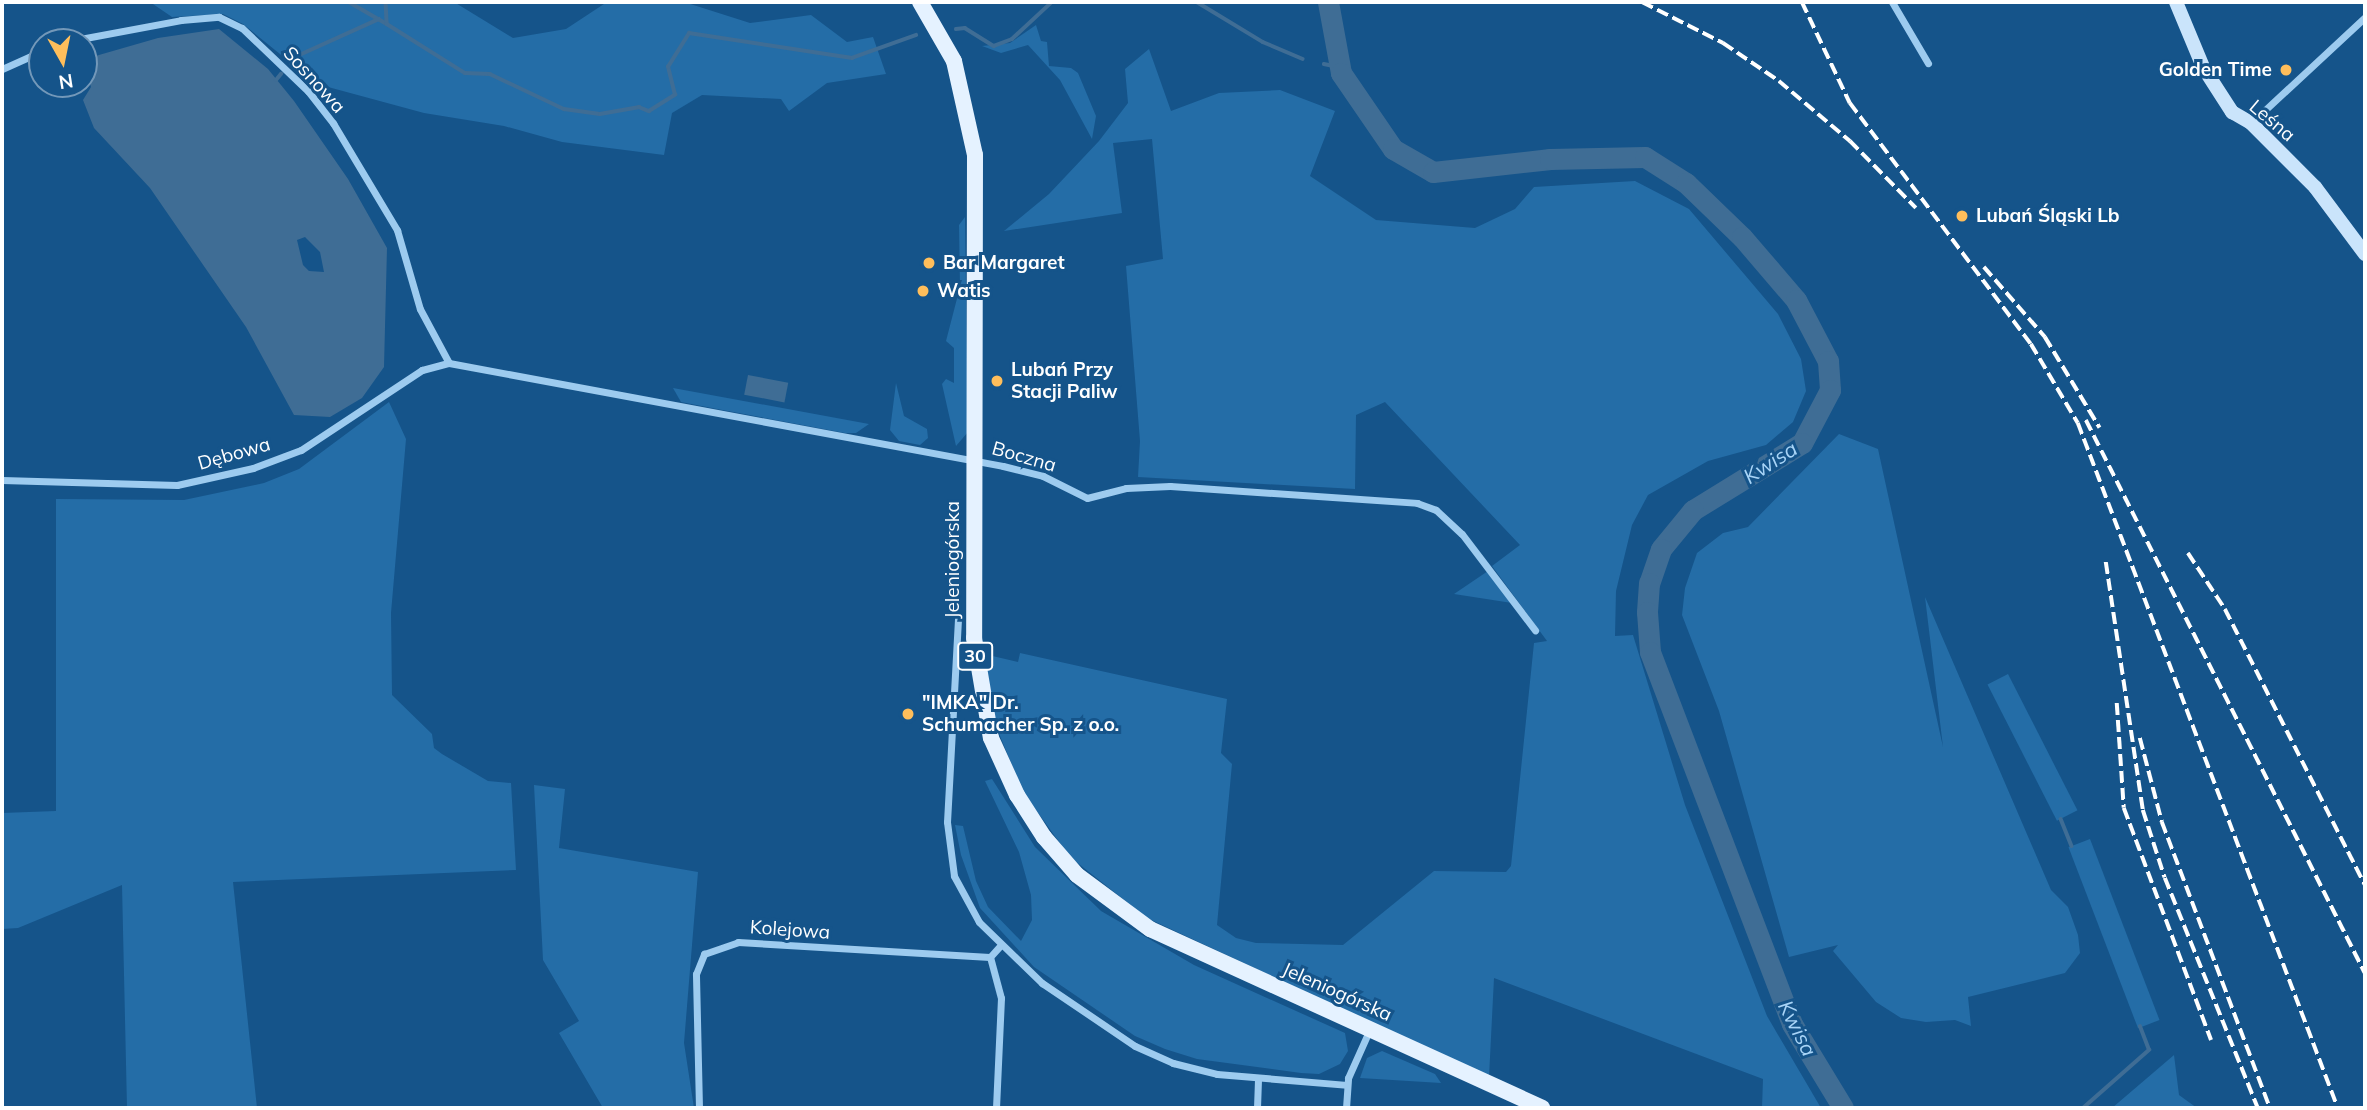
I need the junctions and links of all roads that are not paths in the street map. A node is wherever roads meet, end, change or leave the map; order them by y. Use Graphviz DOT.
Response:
graph roads {
  1 [pos="920,2"];
  2 [pos="1892,2"];
  3 [pos="2176,2"];
  4 [pos="2365,17"];
  5 [pos="98,36"];
  6 [pos="28,57"];
  7 [pos="1928,63"];
  8 [pos="2,69"];
  9 [pos="2251,123"];
  10 [pos="2365,254"];
  11 [pos="449,363"];
  12 [pos="974,460"];
  13 [pos="2,480"];
  14 [pos="958,619"];
  15 [pos="1535,630"];
  16 [pos="1000,946"];
  17 [pos="990,957"];
  18 [pos="1370,1030"];
  19 [pos="1258,1079"];
  20 [pos="1347,1085"];
  21 [pos="698,1108"];
  22 [pos="996,1108"];
  23 [pos="1257,1108"];
  24 [pos="1346,1108"];
  25 [pos="1542,1108"];
  1 -- 12 [label="main road, Jeleniogórska / 30"];
  2 -- 7 [label="street"];
  3 -- 9 [label="main road, Leśna"];
  4 -- 9 [label="street"];
  5 -- 11 [label="street, Sosnowa"];
  6 -- 8 [label="street"];
  9 -- 10 [label="main road, Leśna"];
  11 -- 12 [label="street, Boczna"];
  11 -- 13 [label="street, Dębowa"];
  12 -- 15 [label="street, Boczna"];
  12 -- 18 [label="main road, Jeleniogórska / 30"];
  14 -- 16 [label="street, Jeleniogórska"];
  16 -- 17 [label="street"];
  16 -- 19 [label="street, Jeleniogórska"];
  17 -- 21 [label="street, Kolejowa"];
  17 -- 22 [label="street"];
  18 -- 20 [label="street"];
  18 -- 25 [label="main road, Jeleniogórska / 30"];
  19 -- 20 [label="street, Jeleniogórska"];
  19 -- 23 [label="street"];
  20 -- 24 [label="street"];
}
